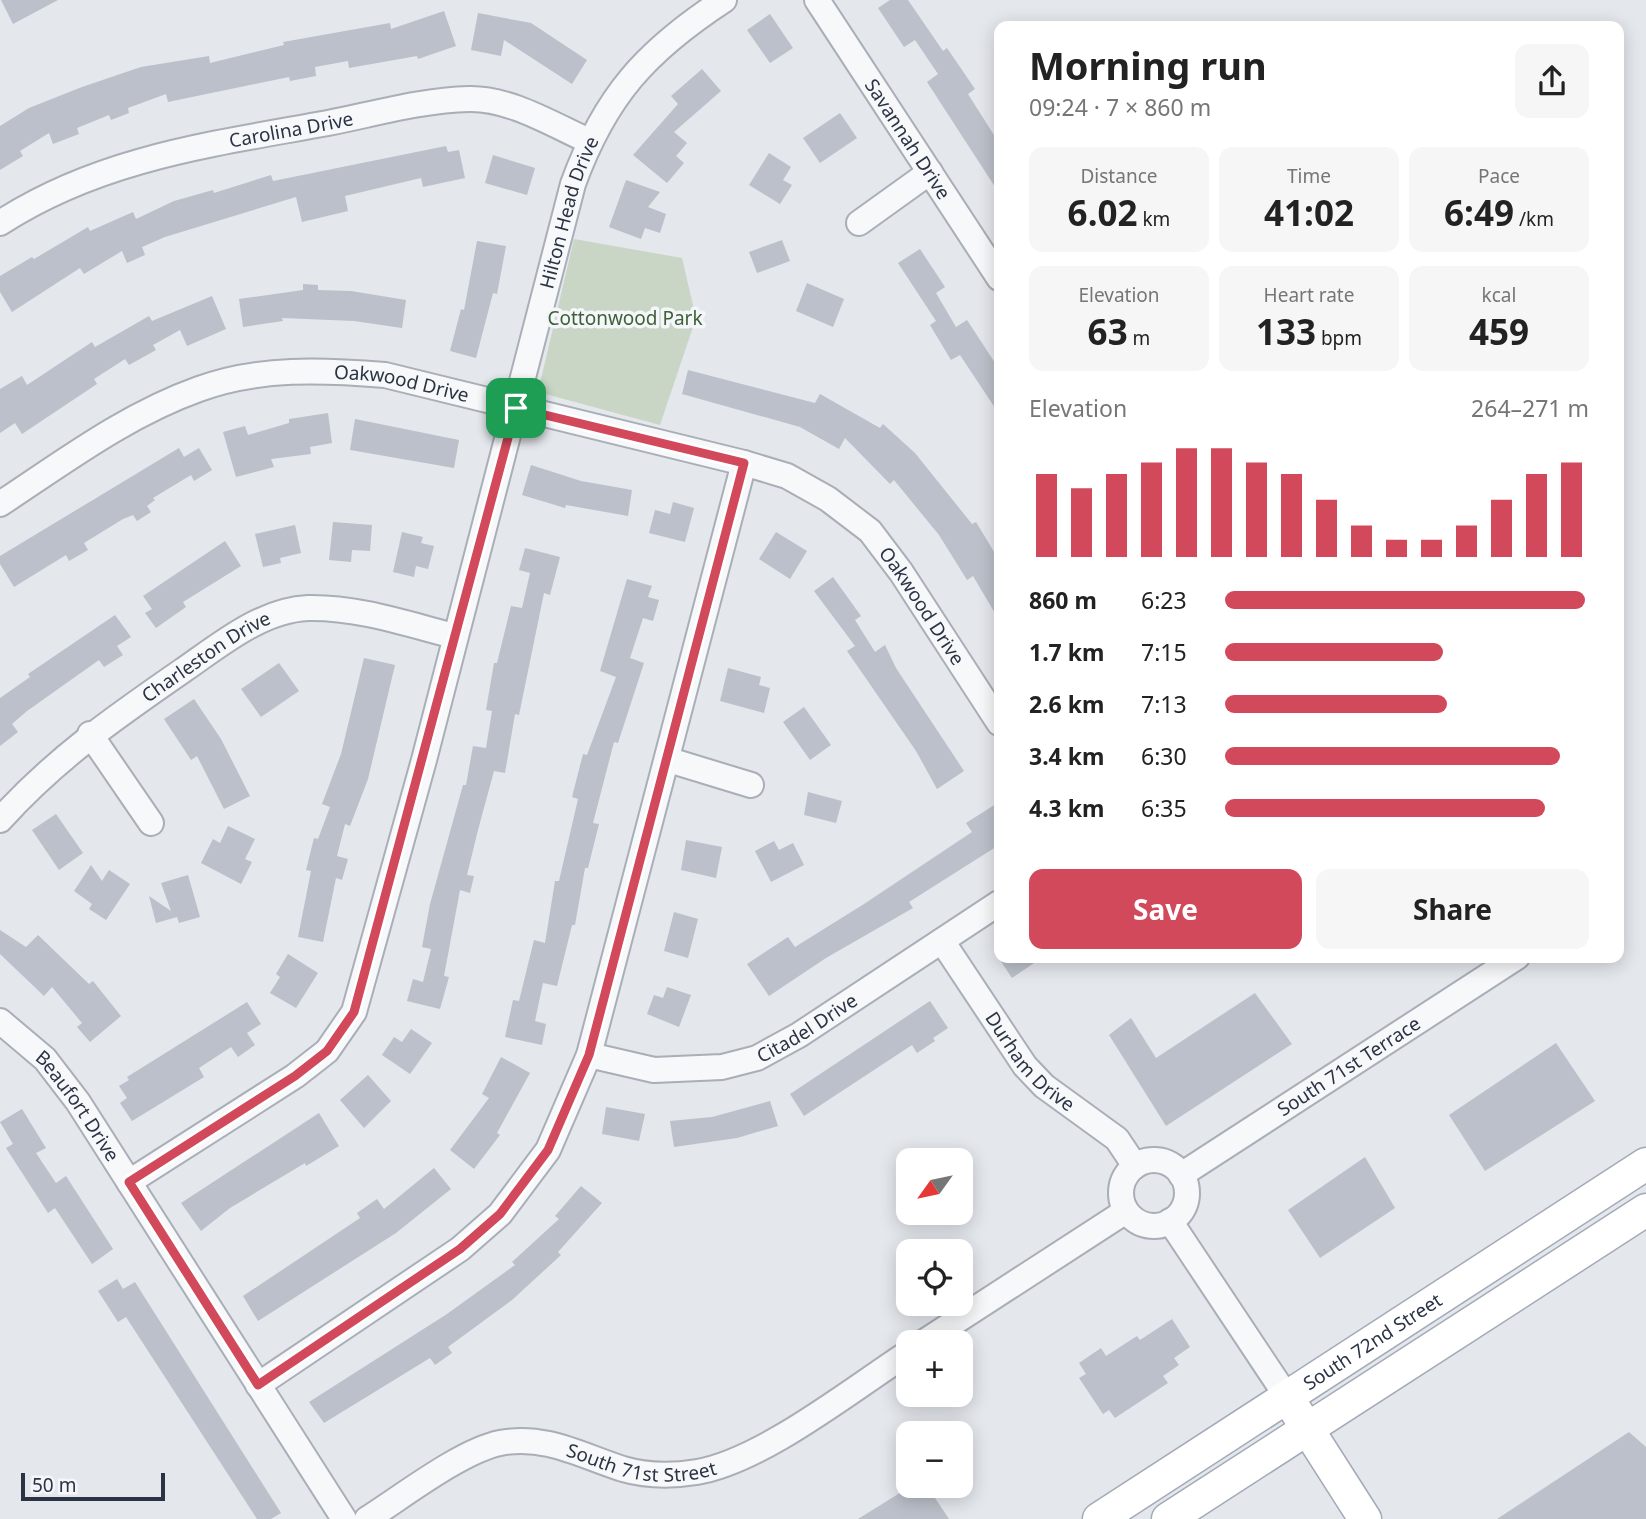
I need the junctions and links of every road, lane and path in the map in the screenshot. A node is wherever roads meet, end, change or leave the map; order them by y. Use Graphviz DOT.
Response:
graph roads {
  1 [pos="724,0"];
  2 [pos="817,0"];
  3 [pos="589,141"];
  4 [pos="930,172"];
  5 [pos="0,223"];
  6 [pos="859,223"];
  7 [pos="994,270"];
  8 [pos="516,408"];
  9 [pos="744,463"];
  10 [pos="0,504"];
  11 [pos="454,636"];
  12 [pos="994,715"];
  13 [pos="90,734"];
  14 [pos="669,760"];
  15 [pos="751,785"];
  16 [pos="0,820"];
  17 [pos="151,823"];
  18 [pos="994,906"];
  19 [pos="942,941"];
  20 [pos="1508,963"];
  21 [pos="0,1021"];
  22 [pos="589,1055"];
  23 [pos="1646,1164"];
  24 [pos="1135,1166"];
  25 [pos="1181,1175"];
  26 [pos="129,1182"];
  27 [pos="1646,1210"];
  28 [pos="1126,1211"];
  29 [pos="1170,1222"];
  30 [pos="943,1330"];
  31 [pos="896,1361"];
  32 [pos="258,1385"];
  33 [pos="1287,1397"];
  34 [pos="1306,1428"];
  35 [pos="344,1519"];
  36 [pos="367,1519"];
  37 [pos="1099,1519"];
  38 [pos="1168,1519"];
  39 [pos="1365,1519"];
  1 -- 3 [label="street, Hilton Head Drive"];
  2 -- 4 [label="street, Savannah Drive"];
  3 -- 5 [label="street, Carolina Drive"];
  3 -- 8 [label="street, Hilton Head Drive"];
  4 -- 6 [label="street"];
  4 -- 7 [label="street, Savannah Drive"];
  8 -- 9 [label="street, Oakwood Drive"];
  8 -- 10 [label="street, Oakwood Drive"];
  8 -- 11 [label="street, Hilton Head Drive"];
  9 -- 12 [label="street, Oakwood Drive"];
  9 -- 14 [label="street"];
  11 -- 13 [label="street, Charleston Drive"];
  11 -- 26 [label="street, Hilton Head Drive"];
  13 -- 16 [label="street, Charleston Drive"];
  13 -- 17 [label="street"];
  14 -- 15 [label="street"];
  14 -- 22 [label="street"];
  18 -- 19 [label="street, Citadel Drive"];
  19 -- 22 [label="street, Citadel Drive"];
  19 -- 24 [label="street, Durham Drive"];
  20 -- 25 [label="street, South 71st Terrace"];
  21 -- 26 [label="street, Beaufort Drive"];
  22 -- 32 [label="street"];
  23 -- 33 [label="main road, South 72nd Street"];
  24 -- 25 [label="street"];
  24 -- 28 [label="street"];
  25 -- 29 [label="street"];
  26 -- 32 [label="street, Beaufort Drive"];
  27 -- 34 [label="main road, South 72nd Street"];
  28 -- 29 [label="street"];
  28 -- 30 [label="street"];
  29 -- 33 [label="street"];
  31 -- 36 [label="street, South 71st Street"];
  32 -- 35 [label="street, Beaufort Drive"];
  33 -- 34 [label="main road"];
  33 -- 37 [label="main road, South 72nd Street"];
  34 -- 38 [label="main road, South 72nd Street"];
  34 -- 39 [label="main road"];
}
